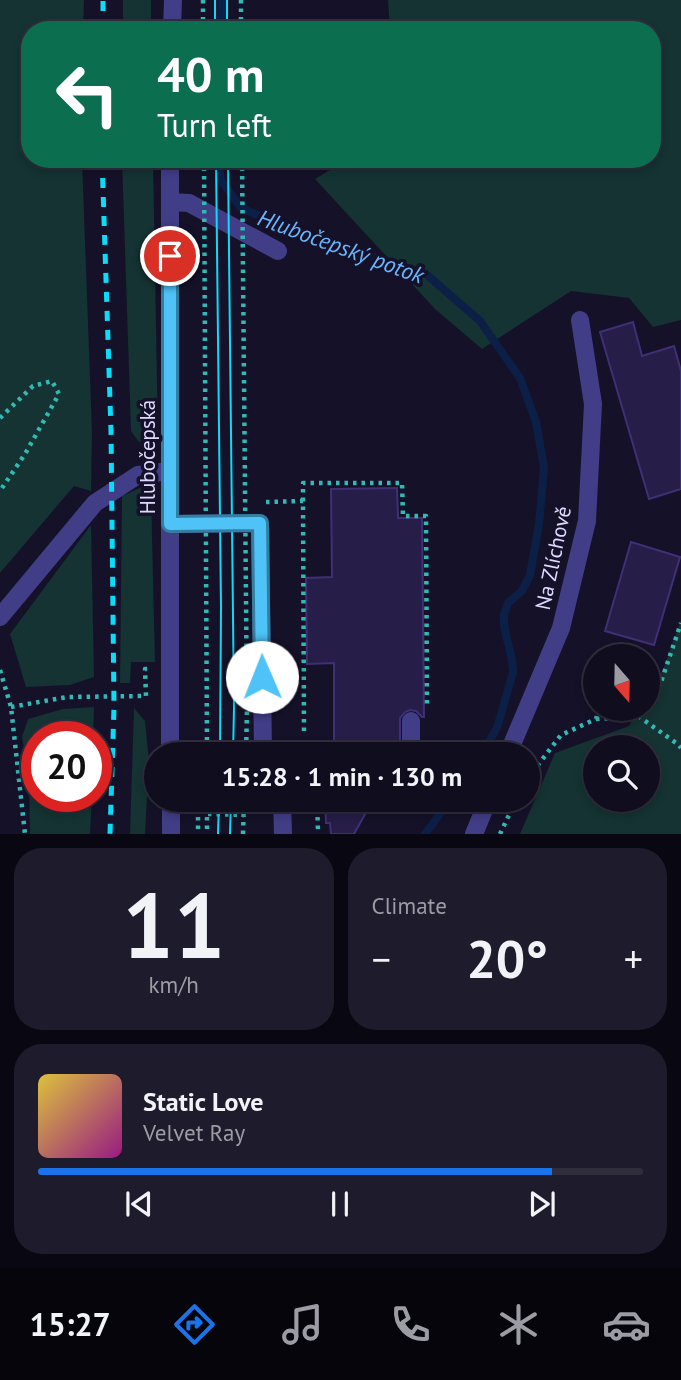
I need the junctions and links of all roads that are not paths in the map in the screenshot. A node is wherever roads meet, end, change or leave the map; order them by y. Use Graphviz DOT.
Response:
graph roads {
  1 [pos="173,0"];
  2 [pos="172,21"];
  3 [pos="170,168"];
  4 [pos="170,202"];
  5 [pos="278,251"];
  6 [pos="580,320"];
  7 [pos="169,471"];
  8 [pos="170,524"];
  9 [pos="0,617"];
  10 [pos="411,721"];
  11 [pos="170,742"];
  12 [pos="263,742"];
  13 [pos="411,742"];
  14 [pos="513,742"];
  15 [pos="171,812"];
  16 [pos="282,812"];
  17 [pos="483,812"];
  18 [pos="171,834"];
  19 [pos="282,834"];
  20 [pos="474,834"];
  1 -- 2 [label="street"];
  3 -- 4 [label="street, Hlubočepská"];
  4 -- 5 [label="street"];
  4 -- 7 [label="street, Hlubočepská"];
  6 -- 14 [label="street, Na Zlíchově"];
  7 -- 8 [label="street, Hlubočepská"];
  7 -- 9 [label="street"];
  8 -- 11 [label="street, Hlubočepská"];
  8 -- 12 [label="street"];
  10 -- 13 [label="street"];
  15 -- 18 [label="street"];
  16 -- 19 [label="street"];
  17 -- 20 [label="street"];
}
